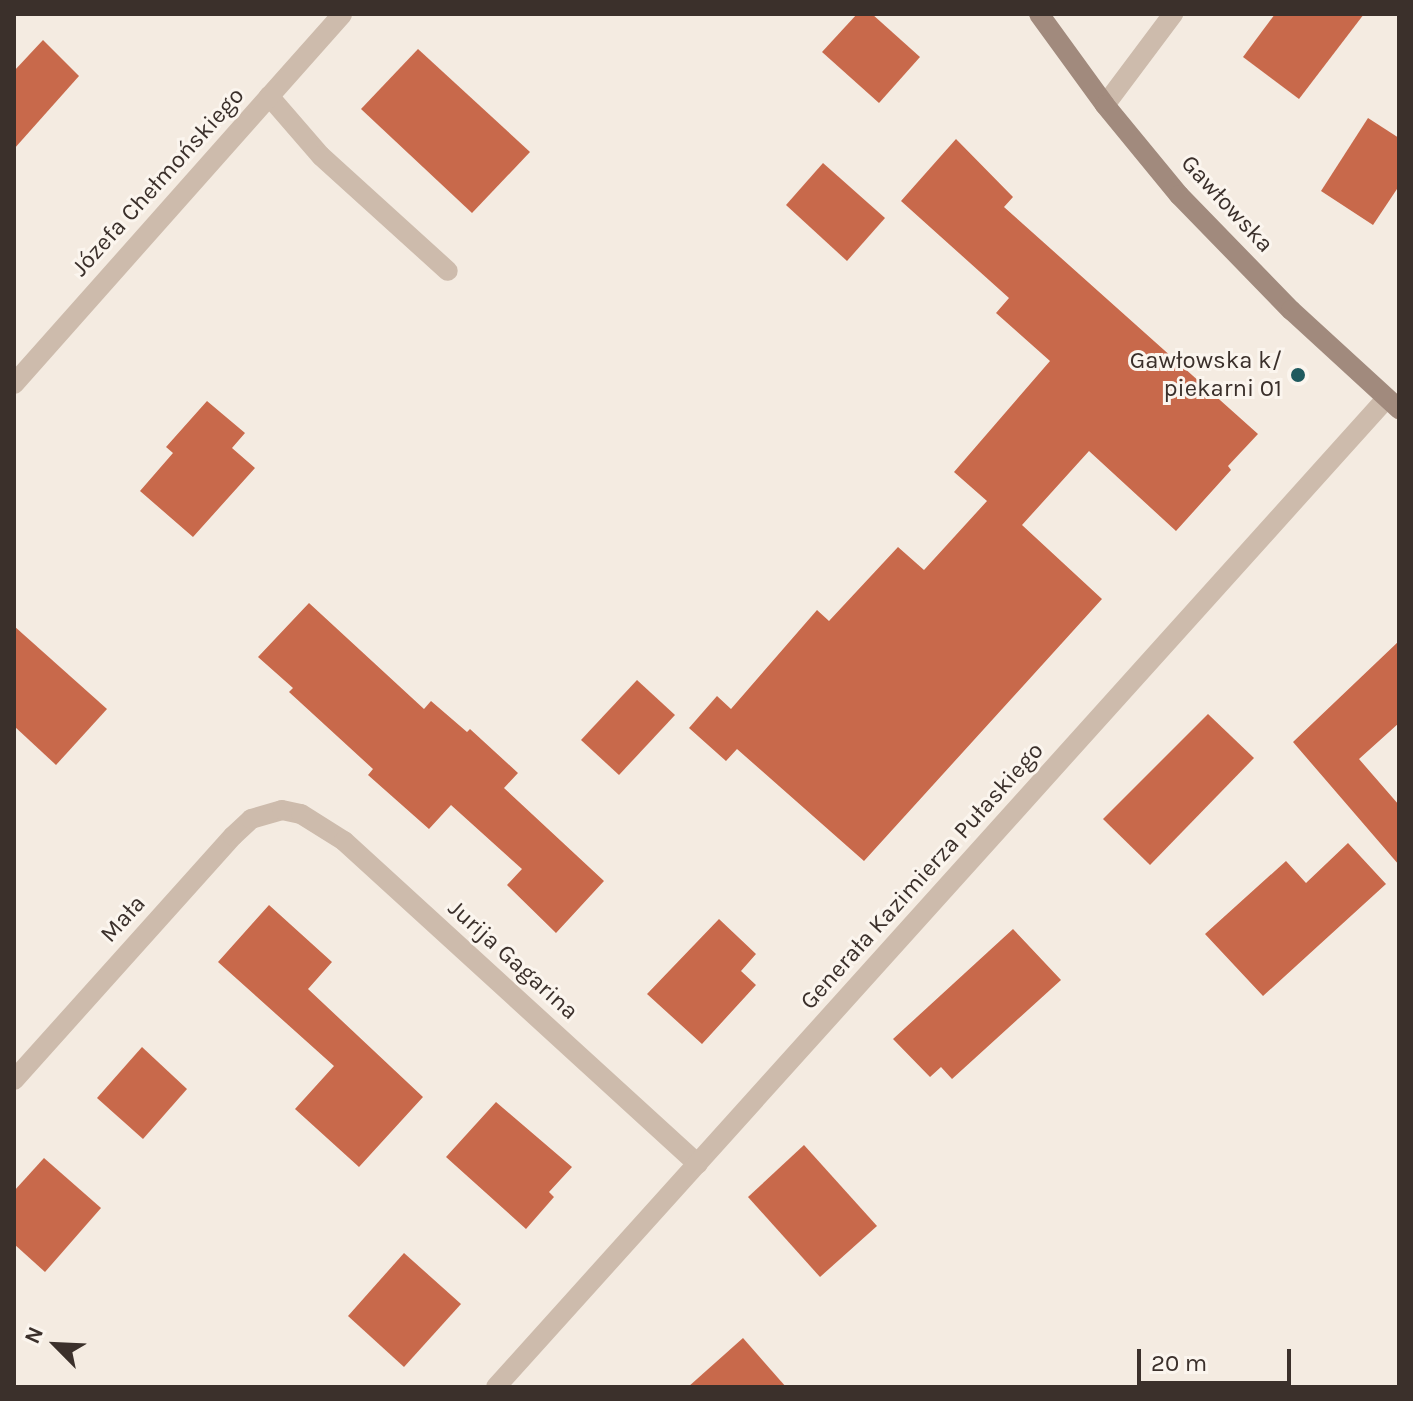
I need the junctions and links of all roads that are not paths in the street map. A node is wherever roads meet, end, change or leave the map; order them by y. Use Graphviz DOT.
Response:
graph roads {
  1 [pos="342,14"];
  2 [pos="1039,14"];
  3 [pos="1173,14"];
  4 [pos="269,96"];
  5 [pos="1105,105"];
  6 [pos="448,271"];
  7 [pos="14,384"];
  8 [pos="1392,404"];
  9 [pos="282,810"];
  10 [pos="14,1080"];
  11 [pos="698,1164"];
  12 [pos="496,1387"];
  1 -- 4 [label="street, Józefa Chełmońskiego"];
  2 -- 5 [label="street, Gawłowska"];
  3 -- 5 [label="street"];
  4 -- 6 [label="street"];
  4 -- 7 [label="street, Józefa Chełmońskiego"];
  5 -- 8 [label="street, Gawłowska"];
  8 -- 11 [label="street, Generała Kazimierza Pułaskiego"];
  9 -- 10 [label="street, Mała"];
  9 -- 11 [label="street, Jurija Gagarina"];
  11 -- 12 [label="street, Generała Kazimierza Pułaskiego"];
}
